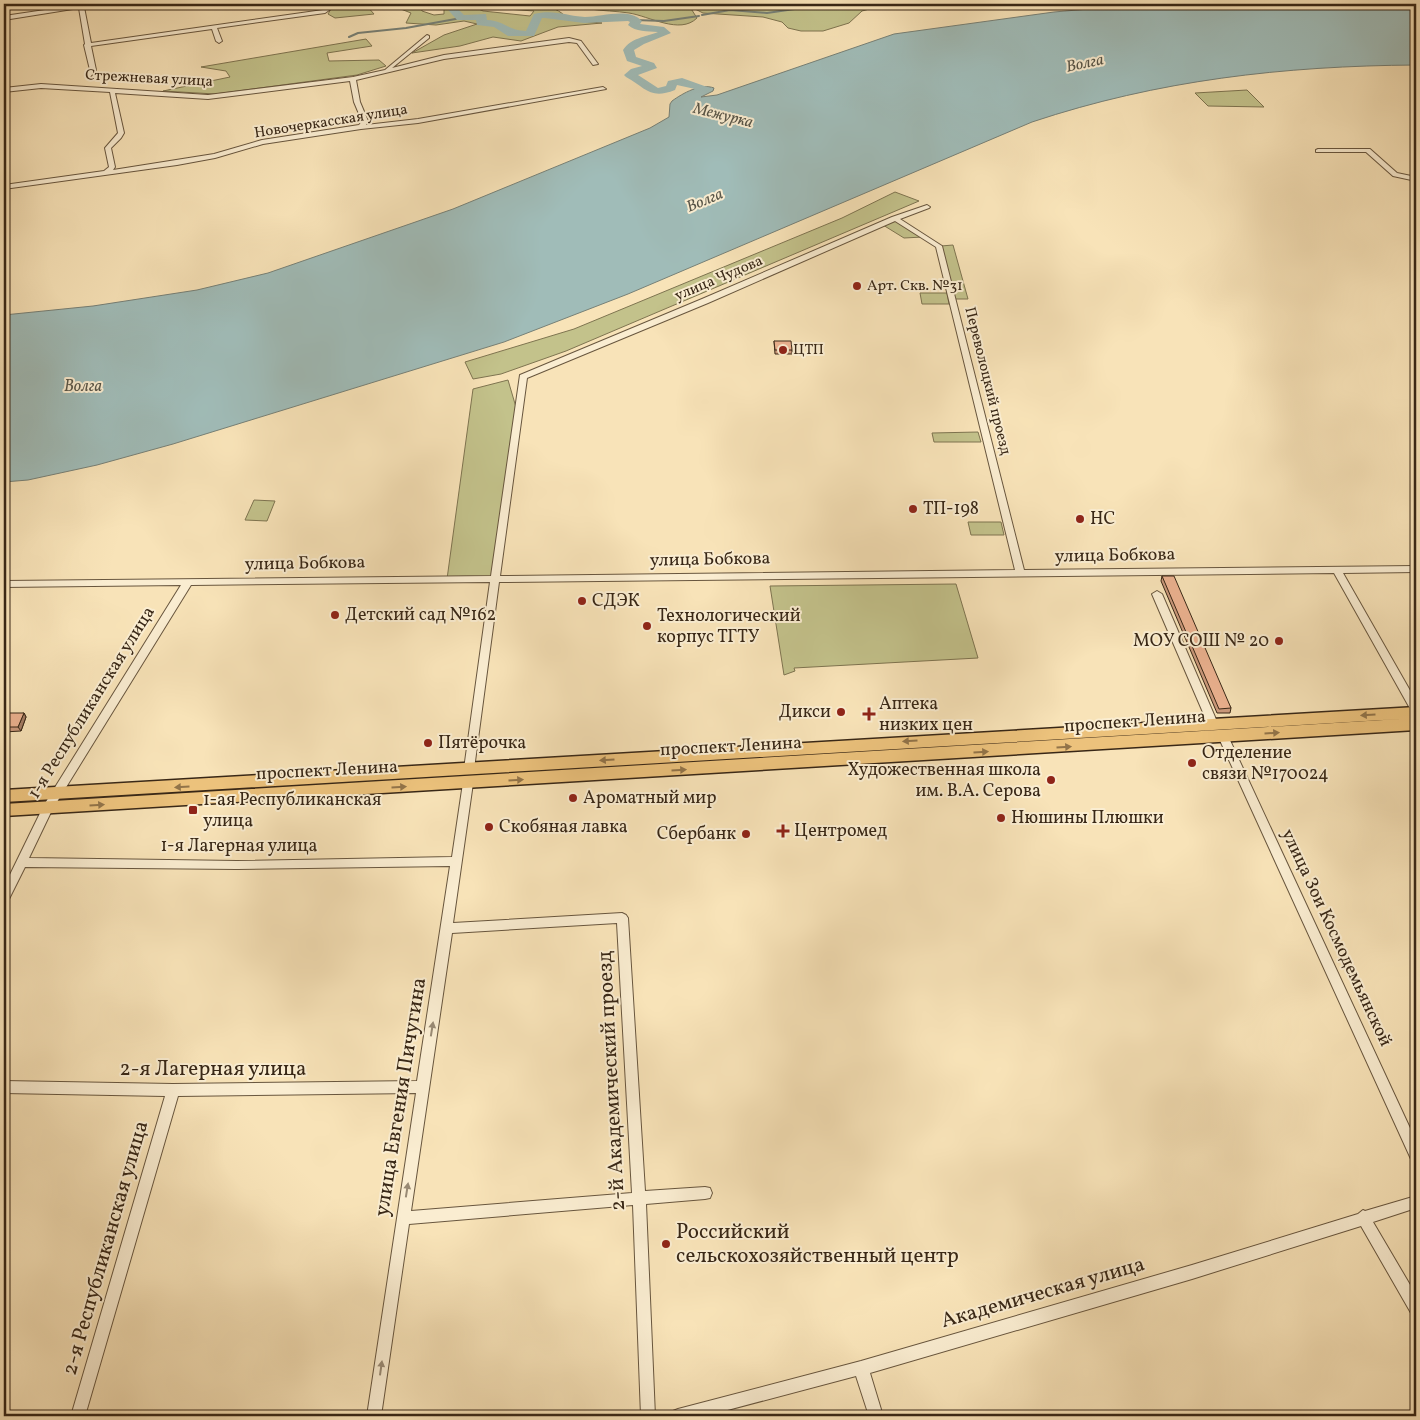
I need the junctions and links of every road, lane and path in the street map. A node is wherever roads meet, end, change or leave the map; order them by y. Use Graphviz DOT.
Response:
graph roads {
  1 [pos="94,4"];
  2 [pos="325,4"];
  3 [pos="81,6"];
  4 [pos="4,18"];
  5 [pos="214,26"];
  6 [pos="427,37"];
  7 [pos="219,41"];
  8 [pos="87,45"];
  9 [pos="595,64"];
  10 [pos="386,70"];
  11 [pos="90,75"];
  12 [pos="353,79"];
  13 [pos="603,89"];
  14 [pos="4,90"];
  15 [pos="112,90"];
  16 [pos="361,127"];
  17 [pos="1318,151"];
  18 [pos="107,172"];
  19 [pos="1416,180"];
  20 [pos="4,187"];
  21 [pos="927,207"];
  22 [pos="894,218"];
  23 [pos="523,377"];
  24 [pos="1416,569"];
  25 [pos="1337,570"];
  26 [pos="1020,573"];
  27 [pos="495,579"];
  28 [pos="188,582"];
  29 [pos="4,584"];
  30 [pos="1157,594"];
  31 [pos="1416,711"];
  32 [pos="1416,724"];
  33 [pos="1221,728"];
  34 [pos="472,773"];
  35 [pos="57,794"];
  36 [pos="4,796"];
  37 [pos="48,808"];
  38 [pos="4,810"];
  39 [pos="457,861"];
  40 [pos="21,862"];
  41 [pos="4,898"];
  42 [pos="448,928"];
  43 [pos="4,1087"];
  44 [pos="423,1087"];
  45 [pos="173,1090"];
  46 [pos="1416,1155"];
  47 [pos="705,1193"];
  48 [pos="639,1199"];
  49 [pos="1416,1202"];
  50 [pos="1363,1217"];
  51 [pos="403,1218"];
  52 [pos="1416,1308"];
  53 [pos="861,1368"];
  54 [pos="78,1416"];
  55 [pos="374,1416"];
  56 [pos="648,1416"];
  57 [pos="678,1416"];
  58 [pos="876,1416"];
  1 -- 3 [label="street"];
  2 -- 5 [label="street"];
  3 -- 4 [label="street"];
  3 -- 8 [label="street"];
  5 -- 7 [label="street"];
  5 -- 8 [label="street"];
  6 -- 10 [label="street"];
  8 -- 11 [label="street"];
  9 -- 10 [label="street, Стрежневая улица"];
  10 -- 12 [label="street, Стрежневая улица"];
  12 -- 15 [label="street, Стрежневая улица"];
  12 -- 16 [label="street"];
  13 -- 16 [label="street, Новочеркасская улица"];
  14 -- 15 [label="street, Стрежневая улица"];
  15 -- 18 [label="street"];
  16 -- 18 [label="street, Новочеркасская улица"];
  17 -- 19 [label="street"];
  18 -- 20 [label="street, Новочеркасская улица"];
  21 -- 22 [label="street, улица Чудова"];
  22 -- 23 [label="street, улица Чудова"];
  22 -- 26 [label="street, Переволоцкий проезд"];
  23 -- 27 [label="street, улица Евгения Пичугина"];
  24 -- 25 [label="street, улица Бобкова"];
  25 -- 26 [label="street, улица Бобкова"];
  25 -- 31 [label="street"];
  26 -- 27 [label="street, улица Бобкова"];
  27 -- 28 [label="street, улица Бобкова"];
  27 -- 34 [label="street, улица Евгения Пичугина"];
  28 -- 29 [label="street, улица Бобкова"];
  28 -- 35 [label="street, 1-я Республиканская улица"];
  30 -- 33 [label="street, улица Зои Космодемьянской"];
  31 -- 33 [label="main road, проспект Ленина, one-way"];
  33 -- 32 [label="main road, проспект Ленина, one-way"];
  33 -- 34 [label="main road, проспект Ленина"];
  33 -- 46 [label="street, улица Зои Космодемьянской"];
  34 -- 35 [label="main road, проспект Ленина, one-way"];
  37 -- 34 [label="main road, проспект Ленина, one-way"];
  34 -- 39 [label="street, улица Евгения Пичугина"];
  35 -- 36 [label="main road, проспект Ленина"];
  35 -- 37 [label="street, 1-я Республиканская улица"];
  37 -- 38 [label="main road, проспект Ленина"];
  37 -- 40 [label="street, 1-я Республиканская улица"];
  39 -- 40 [label="street, 1-я Лагерная улица"];
  39 -- 42 [label="street, улица Евгения Пичугина"];
  40 -- 41 [label="street, 1-я Республиканская улица"];
  44 -- 42 [label="street, улица Евгения Пичугина, one-way"];
  42 -- 48 [label="street, 2-й Академический проезд"];
  43 -- 45 [label="street, 2-я Лагерная улица"];
  44 -- 45 [label="street, 2-я Лагерная улица"];
  51 -- 44 [label="street, улица Евгения Пичугина, one-way"];
  45 -- 54 [label="street, 2-я Республиканская улица"];
  47 -- 48 [label="street"];
  48 -- 51 [label="street"];
  48 -- 56 [label="street, 2-й Академический проезд"];
  49 -- 50 [label="street, Академическая улица"];
  50 -- 52 [label="street"];
  50 -- 53 [label="street, Академическая улица"];
  55 -- 51 [label="street, улица Евгения Пичугина, one-way"];
  53 -- 57 [label="street, Академическая улица"];
  53 -- 58 [label="street"];
}
